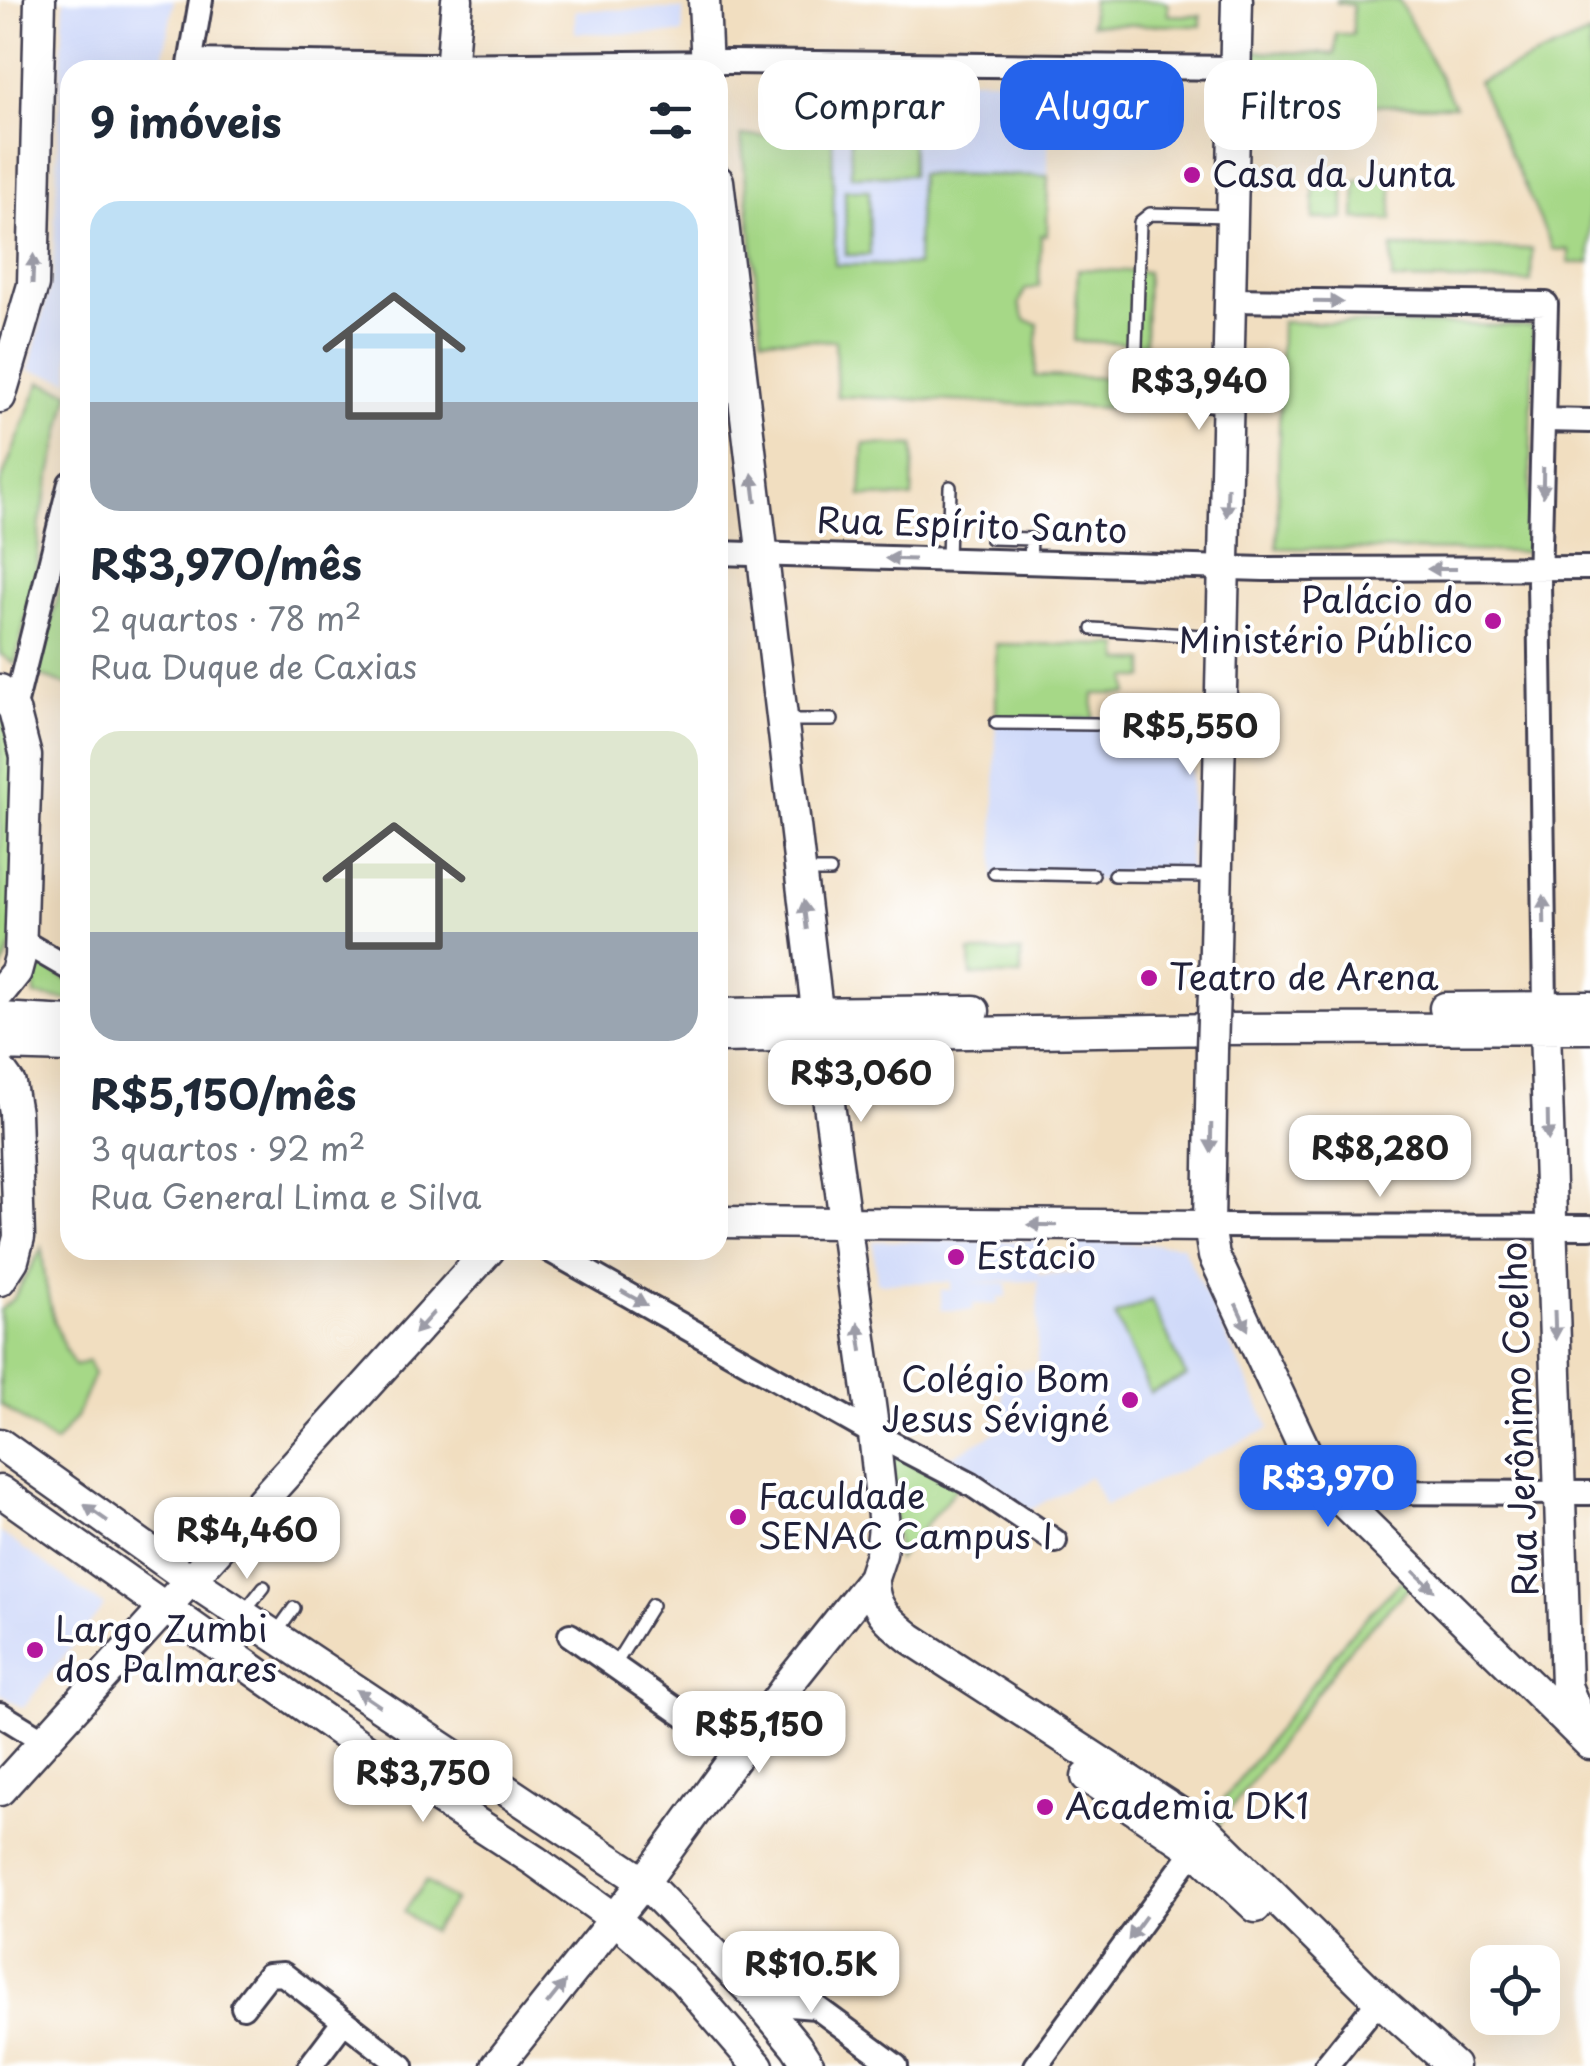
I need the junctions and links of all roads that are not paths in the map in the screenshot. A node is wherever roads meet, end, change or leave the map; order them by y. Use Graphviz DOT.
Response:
graph roads {
  1 [pos="40,0"];
  2 [pos="200,0"];
  3 [pos="458,0"];
  4 [pos="704,0"];
  5 [pos="1237,0"];
  6 [pos="191,60"];
  7 [pos="453,60"];
  8 [pos="707,60"];
  9 [pos="1235,60"];
  10 [pos="728,66"];
  11 [pos="1000,66"];
  12 [pos="1233,150"];
  13 [pos="1232,216"];
  14 [pos="728,264"];
  15 [pos="1231,300"];
  16 [pos="0,397"];
  17 [pos="1229,406"];
  18 [pos="1544,420"];
  19 [pos="1590,421"];
  20 [pos="950,487"];
  21 [pos="60,536"];
  22 [pos="992,538"];
  23 [pos="728,554"];
  24 [pos="763,554"];
  25 [pos="948,560"];
  26 [pos="1030,562"];
  27 [pos="1225,568"];
  28 [pos="1590,568"];
  29 [pos="1540,569"];
  30 [pos="1093,629"];
  31 [pos="1224,637"];
  32 [pos="7,700"];
  33 [pos="781,720"];
  34 [pos="832,720"];
  35 [pos="996,723"];
  36 [pos="1096,724"];
  37 [pos="1116,724"];
  38 [pos="1222,726"];
  39 [pos="799,870"];
  40 [pos="830,871"];
  41 [pos="994,873"];
  42 [pos="1093,875"];
  43 [pos="1114,876"];
  44 [pos="1218,876"];
  45 [pos="22,941"];
  46 [pos="60,963"];
  47 [pos="0,992"];
  48 [pos="1590,1007"];
  49 [pos="728,1015"];
  50 [pos="0,1018"];
  51 [pos="1545,1018"];
  52 [pos="60,1021"];
  53 [pos="818,1023"];
  54 [pos="1590,1028"];
  55 [pos="728,1035"];
  56 [pos="0,1045"];
  57 [pos="60,1047"];
  58 [pos="0,1070"];
  59 [pos="728,1222"];
  60 [pos="844,1223"];
  61 [pos="1209,1226"];
  62 [pos="1551,1228"];
  63 [pos="1590,1228"];
  64 [pos="481,1260"];
  65 [pos="568,1260"];
  66 [pos="0,1280"];
  67 [pos="874,1434"];
  68 [pos="0,1444"];
  69 [pos="0,1491"];
  70 [pos="1333,1492"];
  71 [pos="1576,1492"];
  72 [pos="1055,1541"];
  73 [pos="873,1578"];
  74 [pos="192,1581"];
  75 [pos="264,1587"];
  76 [pos="652,1606"];
  77 [pos="294,1608"];
  78 [pos="165,1610"];
  79 [pos="243,1615"];
  80 [pos="570,1635"];
  81 [pos="828,1635"];
  82 [pos="274,1636"];
  83 [pos="614,1666"];
  84 [pos="0,1714"];
  85 [pos="44,1741"];
  86 [pos="1590,1743"];
  87 [pos="738,1753"];
  88 [pos="0,1790"];
  89 [pos="1201,1840"];
  90 [pos="644,1882"];
  91 [pos="623,1926"];
  92 [pos="761,2003"];
  93 [pos="243,2007"];
  94 [pos="1373,2007"];
  95 [pos="344,2021"];
  96 [pos="310,2066"];
  97 [pos="402,2066"];
  98 [pos="497,2066"];
  99 [pos="758,2066"];
  100 [pos="809,2066"];
  101 [pos="896,2066"];
  102 [pos="1036,2066"];
  103 [pos="1326,2066"];
  104 [pos="1426,2066"];
  105 [pos="1453,2066"];
  16 -- 1 [label="street, one-way"];
  2 -- 6 [label="street"];
  3 -- 7 [label="street"];
  4 -- 8 [label="street"];
  5 -- 9 [label="street"];
  10 -- 11 [label="street"];
  12 -- 13 [label="street"];
  13 -- 15 [label="street"];
  13 -- 17 [label="lane"];
  24 -- 14 [label="street, one-way"];
  15 -- 17 [label="street"];
  15 -- 18 [label="street, Rua Jerônimo Coelho, one-way"];
  17 -- 27 [label="street, one-way"];
  18 -- 19 [label="street"];
  18 -- 29 [label="street, Rua Jerônimo Coelho, one-way"];
  20 -- 25 [label="lane"];
  21 -- 32 [label="street"];
  22 -- 26 [label="lane"];
  23 -- 24 [label="street, Rua Espírito Santo"];
  25 -- 24 [label="street, Rua Espírito Santo, one-way"];
  24 -- 33 [label="street"];
  25 -- 26 [label="street, Rua Espírito Santo"];
  26 -- 27 [label="street, Rua Espírito Santo"];
  29 -- 27 [label="street, Rua Espírito Santo, one-way"];
  27 -- 31 [label="street"];
  28 -- 29 [label="street, Rua Espírito Santo"];
  51 -- 29 [label="street, Rua Jerônimo Coelho, one-way"];
  30 -- 31 [label="lane"];
  31 -- 38 [label="street"];
  32 -- 45 [label="street"];
  33 -- 34 [label="lane"];
  33 -- 39 [label="street"];
  35 -- 36 [label="lane"];
  37 -- 38 [label="lane"];
  38 -- 44 [label="street"];
  39 -- 40 [label="lane"];
  53 -- 39 [label="street, one-way"];
  41 -- 42 [label="lane"];
  43 -- 44 [label="lane"];
  44 -- 61 [label="street, one-way, bridge"];
  45 -- 46 [label="street"];
  45 -- 47 [label="street"];
  48 -- 51 [label="street"];
  49 -- 53 [label="street"];
  50 -- 52 [label="street"];
  51 -- 53 [label="street"];
  51 -- 54 [label="street"];
  51 -- 62 [label="street, Rua Jerônimo Coelho, one-way"];
  53 -- 55 [label="street"];
  53 -- 60 [label="street"];
  56 -- 57 [label="street"];
  58 -- 66 [label="street"];
  59 -- 60 [label="street"];
  61 -- 60 [label="street, one-way"];
  67 -- 60 [label="street, one-way"];
  61 -- 62 [label="street"];
  61 -- 70 [label="street, one-way"];
  62 -- 63 [label="street"];
  62 -- 71 [label="street, Rua Jerônimo Coelho, one-way"];
  64 -- 74 [label="street, one-way"];
  65 -- 67 [label="street, one-way"];
  67 -- 72 [label="street"];
  67 -- 73 [label="street"];
  74 -- 68 [label="street, one-way"];
  69 -- 78 [label="street"];
  70 -- 71 [label="street"];
  70 -- 86 [label="street, one-way"];
  71 -- 86 [label="street, Rua Jerônimo Coelho"];
  73 -- 81 [label="street"];
  73 -- 89 [label="street"];
  74 -- 78 [label="street"];
  74 -- 79 [label="street"];
  75 -- 79 [label="lane"];
  76 -- 83 [label="lane"];
  77 -- 82 [label="lane"];
  78 -- 85 [label="street"];
  78 -- 91 [label="street"];
  79 -- 82 [label="street"];
  80 -- 83 [label="street"];
  81 -- 87 [label="street"];
  81 -- 89 [label="street"];
  90 -- 82 [label="street, one-way"];
  83 -- 87 [label="street"];
  84 -- 85 [label="street"];
  85 -- 88 [label="street"];
  87 -- 90 [label="street"];
  89 -- 94 [label="street"];
  89 -- 102 [label="street, one-way"];
  90 -- 91 [label="street"];
  90 -- 92 [label="street"];
  98 -- 91 [label="street, one-way"];
  91 -- 99 [label="street"];
  92 -- 100 [label="street"];
  92 -- 101 [label="street"];
  93 -- 95 [label="street"];
  94 -- 103 [label="street"];
  94 -- 104 [label="street"];
  94 -- 105 [label="street"];
  95 -- 96 [label="street"];
  95 -- 97 [label="street"];
}
